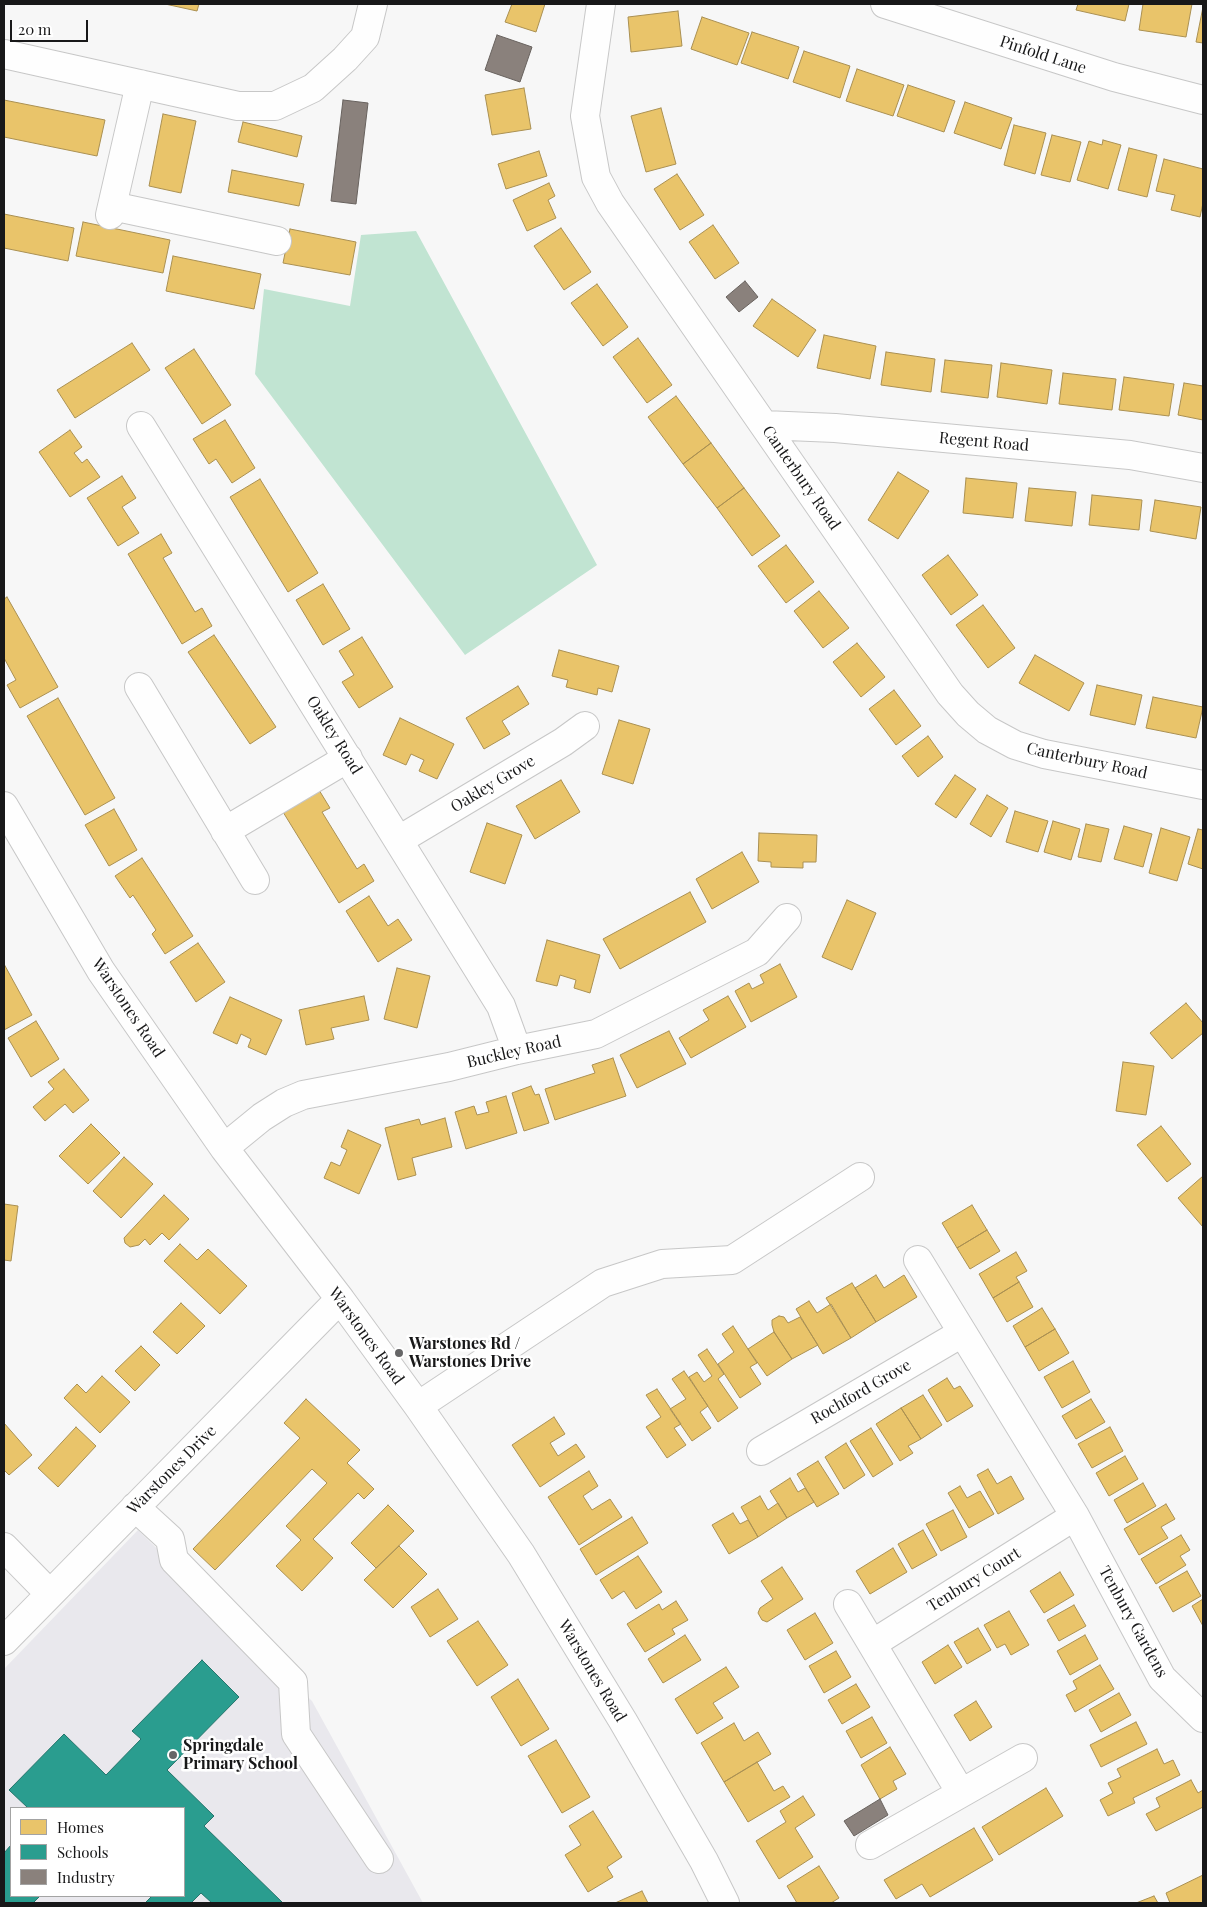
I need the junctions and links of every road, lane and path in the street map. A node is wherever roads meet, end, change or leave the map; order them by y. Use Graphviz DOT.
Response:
graph roads {
  1 [pos="373,4"];
  2 [pos="601,4"];
  3 [pos="885,4"];
  4 [pos="4,54"];
  5 [pos="140,84"];
  6 [pos="1203,100"];
  7 [pos="277,241"];
  8 [pos="764,425"];
  9 [pos="141,426"];
  10 [pos="1203,468"];
  11 [pos="139,687"];
  12 [pos="585,726"];
  13 [pos="348,758"];
  14 [pos="1203,785"];
  15 [pos="4,806"];
  16 [pos="225,831"];
  17 [pos="399,840"];
  18 [pos="255,880"];
  19 [pos="786,918"];
  20 [pos="517,1050"];
  21 [pos="224,1148"];
  22 [pos="860,1177"];
  23 [pos="918,1260"];
  24 [pos="340,1299"];
  25 [pos="962,1333"];
  26 [pos="418,1406"];
  27 [pos="761,1450"];
  28 [pos="135,1507"];
  29 [pos="1075,1516"];
  30 [pos="4,1547"];
  31 [pos="50,1594"];
  32 [pos="848,1604"];
  33 [pos="4,1641"];
  34 [pos="872,1644"];
  35 [pos="1203,1718"];
  36 [pos="1023,1758"];
  37 [pos="961,1793"];
  38 [pos="870,1845"];
  39 [pos="379,1859"];
  40 [pos="725,1903"];
  1 -- 5 [label="street"];
  2 -- 8 [label="street, Canterbury Road"];
  3 -- 6 [label="street, Pinfold Lane"];
  4 -- 5 [label="street"];
  5 -- 7 [label="street"];
  8 -- 10 [label="street, Regent Road"];
  8 -- 14 [label="street, Canterbury Road"];
  9 -- 13 [label="street, Oakley Road"];
  11 -- 16 [label="street"];
  12 -- 17 [label="street, Oakley Grove"];
  13 -- 16 [label="street"];
  13 -- 17 [label="street, Oakley Road"];
  15 -- 21 [label="street, Warstones Road"];
  16 -- 18 [label="street"];
  17 -- 20 [label="street, Oakley Road"];
  19 -- 20 [label="street, Buckley Road"];
  20 -- 21 [label="street, Buckley Road"];
  21 -- 24 [label="street, Warstones Road"];
  22 -- 26 [label="street"];
  23 -- 25 [label="street"];
  24 -- 26 [label="street, Warstones Road"];
  24 -- 28 [label="street, Warstones Drive"];
  25 -- 27 [label="street, Rochford Grove"];
  25 -- 29 [label="street"];
  26 -- 40 [label="street, Warstones Road"];
  28 -- 31 [label="street, Warstones Drive"];
  28 -- 39 [label="street"];
  29 -- 34 [label="street, Tenbury Court"];
  29 -- 35 [label="street, Tenbury Gardens"];
  30 -- 31 [label="street"];
  31 -- 33 [label="street, Warstones Drive"];
  32 -- 34 [label="street"];
  34 -- 37 [label="street"];
  36 -- 37 [label="street"];
  37 -- 38 [label="street"];
}
